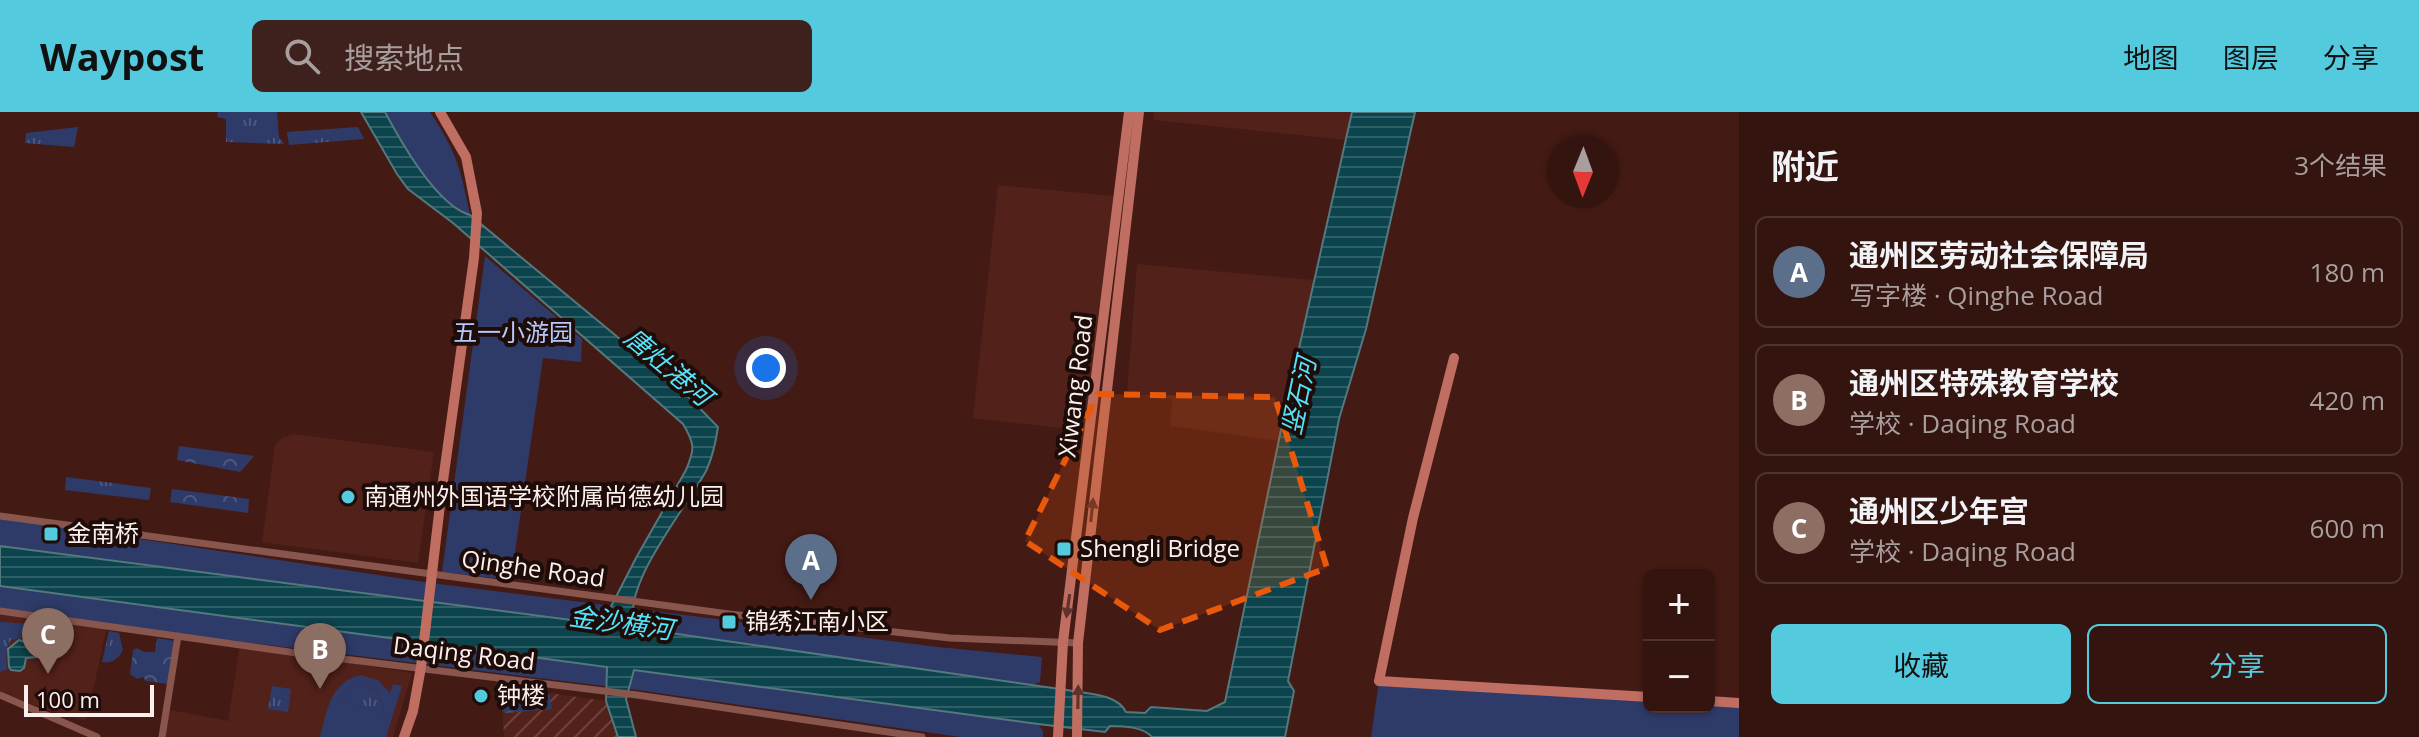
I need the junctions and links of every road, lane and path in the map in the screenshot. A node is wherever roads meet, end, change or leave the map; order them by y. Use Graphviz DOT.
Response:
graph roads {
  1 [pos="440,112"];
  2 [pos="1129,112"];
  3 [pos="1139,112"];
  4 [pos="1454,358"];
  5 [pos="0,516"];
  6 [pos="432,576"];
  7 [pos="0,611"];
  8 [pos="178,636"];
  9 [pos="1063,642"];
  10 [pos="1078,643"];
  11 [pos="421,667"];
  12 [pos="0,695"];
  13 [pos="1643,697"];
  14 [pos="1715,701"];
  15 [pos="1739,703"];
  16 [pos="97,737"];
  17 [pos="162,737"];
  18 [pos="404,737"];
  19 [pos="922,737"];
  20 [pos="1058,737"];
  21 [pos="1077,737"];
  1 -- 6 [label="street"];
  2 -- 9 [label="street, Xiwang Road, one-way"];
  10 -- 3 [label="street, Xiwang Road, one-way"];
  4 -- 13 [label="street"];
  5 -- 6 [label="street, Qinghe Road"];
  6 -- 9 [label="street, Qinghe Road"];
  6 -- 11 [label="street"];
  7 -- 8 [label="street, Daqing Road"];
  8 -- 11 [label="street, Daqing Road"];
  8 -- 17 [label="street"];
  9 -- 10 [label="street, Qinghe Road"];
  9 -- 20 [label="street, Xiwang Road"];
  21 -- 10 [label="street, Xiwang Road, one-way"];
  11 -- 18 [label="street"];
  11 -- 19 [label="street, Daqing Road"];
  12 -- 16 [label="street"];
  14 -- 15 [label="street"];
}
